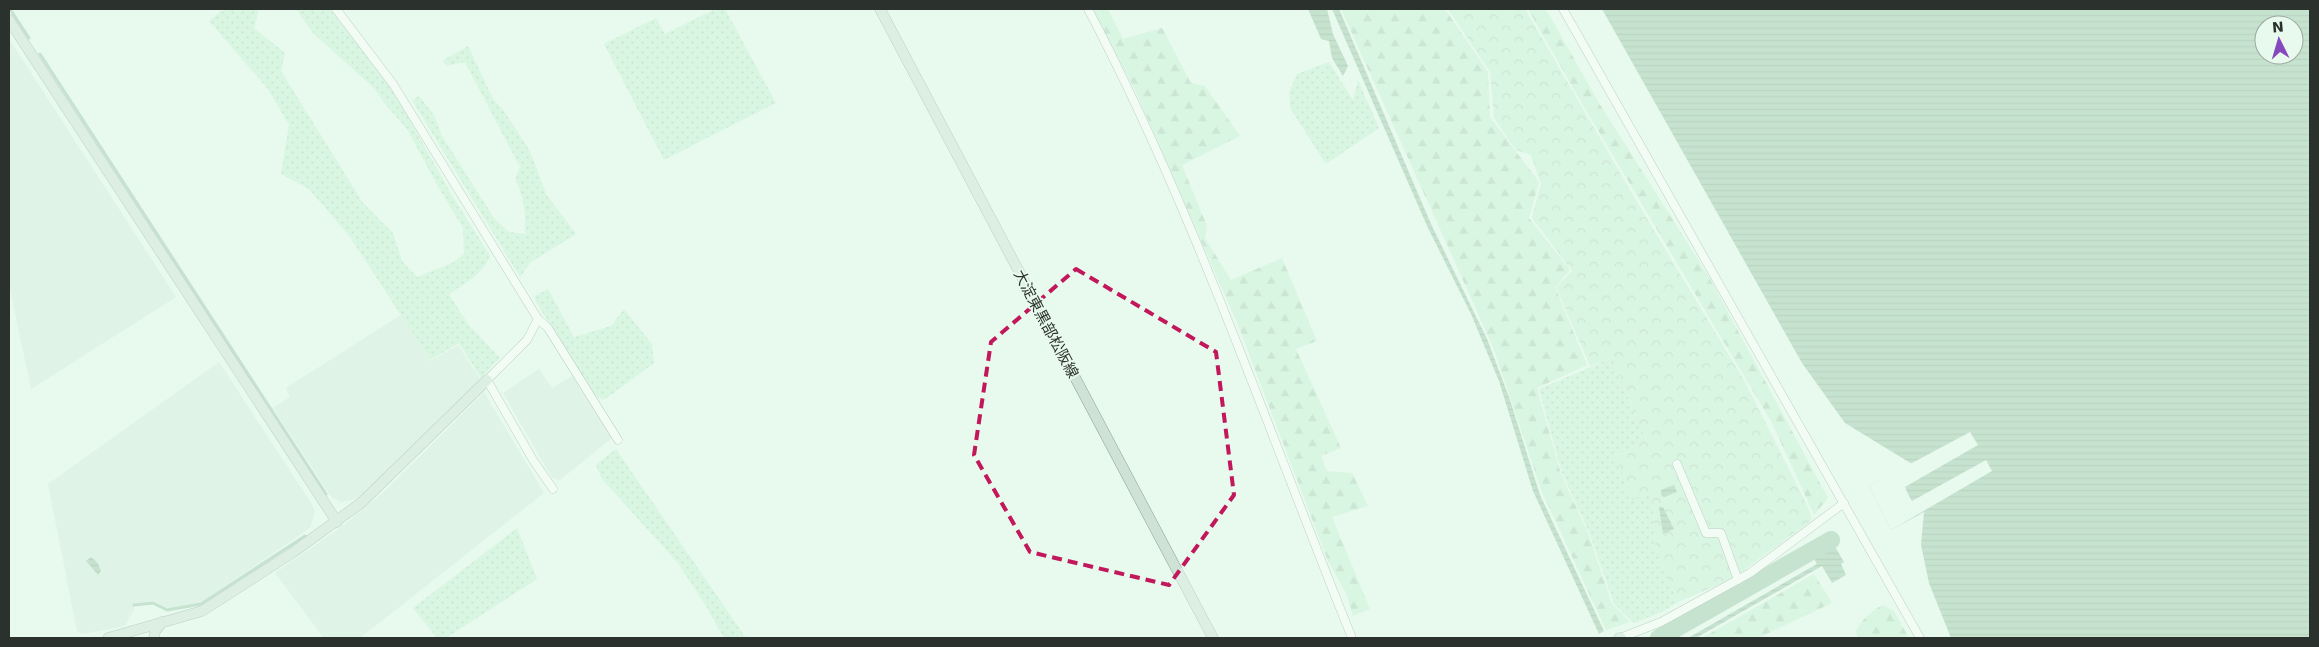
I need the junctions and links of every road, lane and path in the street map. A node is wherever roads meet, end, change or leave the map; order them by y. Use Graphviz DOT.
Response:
graph roads {
  1 [pos="336,9"];
  2 [pos="880,9"];
  3 [pos="1088,9"];
  4 [pos="1563,9"];
  5 [pos="9,20"];
  6 [pos="538,320"];
  7 [pos="487,380"];
  8 [pos="618,440"];
  9 [pos="1677,464"];
  10 [pos="553,489"];
  11 [pos="1844,503"];
  12 [pos="337,522"];
  13 [pos="1738,580"];
  14 [pos="162,621"];
  15 [pos="108,638"];
  16 [pos="154,638"];
  17 [pos="1213,638"];
  18 [pos="1352,638"];
  19 [pos="1620,638"];
  20 [pos="1920,638"];
  1 -- 6 [label="street"];
  2 -- 17 [label="street, 大淀東黒部松阪線"];
  3 -- 18 [label="street"];
  4 -- 11 [label="street"];
  5 -- 12 [label="street"];
  6 -- 7 [label="street"];
  6 -- 8 [label="street"];
  7 -- 10 [label="street"];
  7 -- 12 [label="street"];
  9 -- 13 [label="street"];
  11 -- 13 [label="street"];
  11 -- 20 [label="street"];
  12 -- 14 [label="street"];
  13 -- 19 [label="street"];
  14 -- 15 [label="street"];
  14 -- 16 [label="street"];
}
